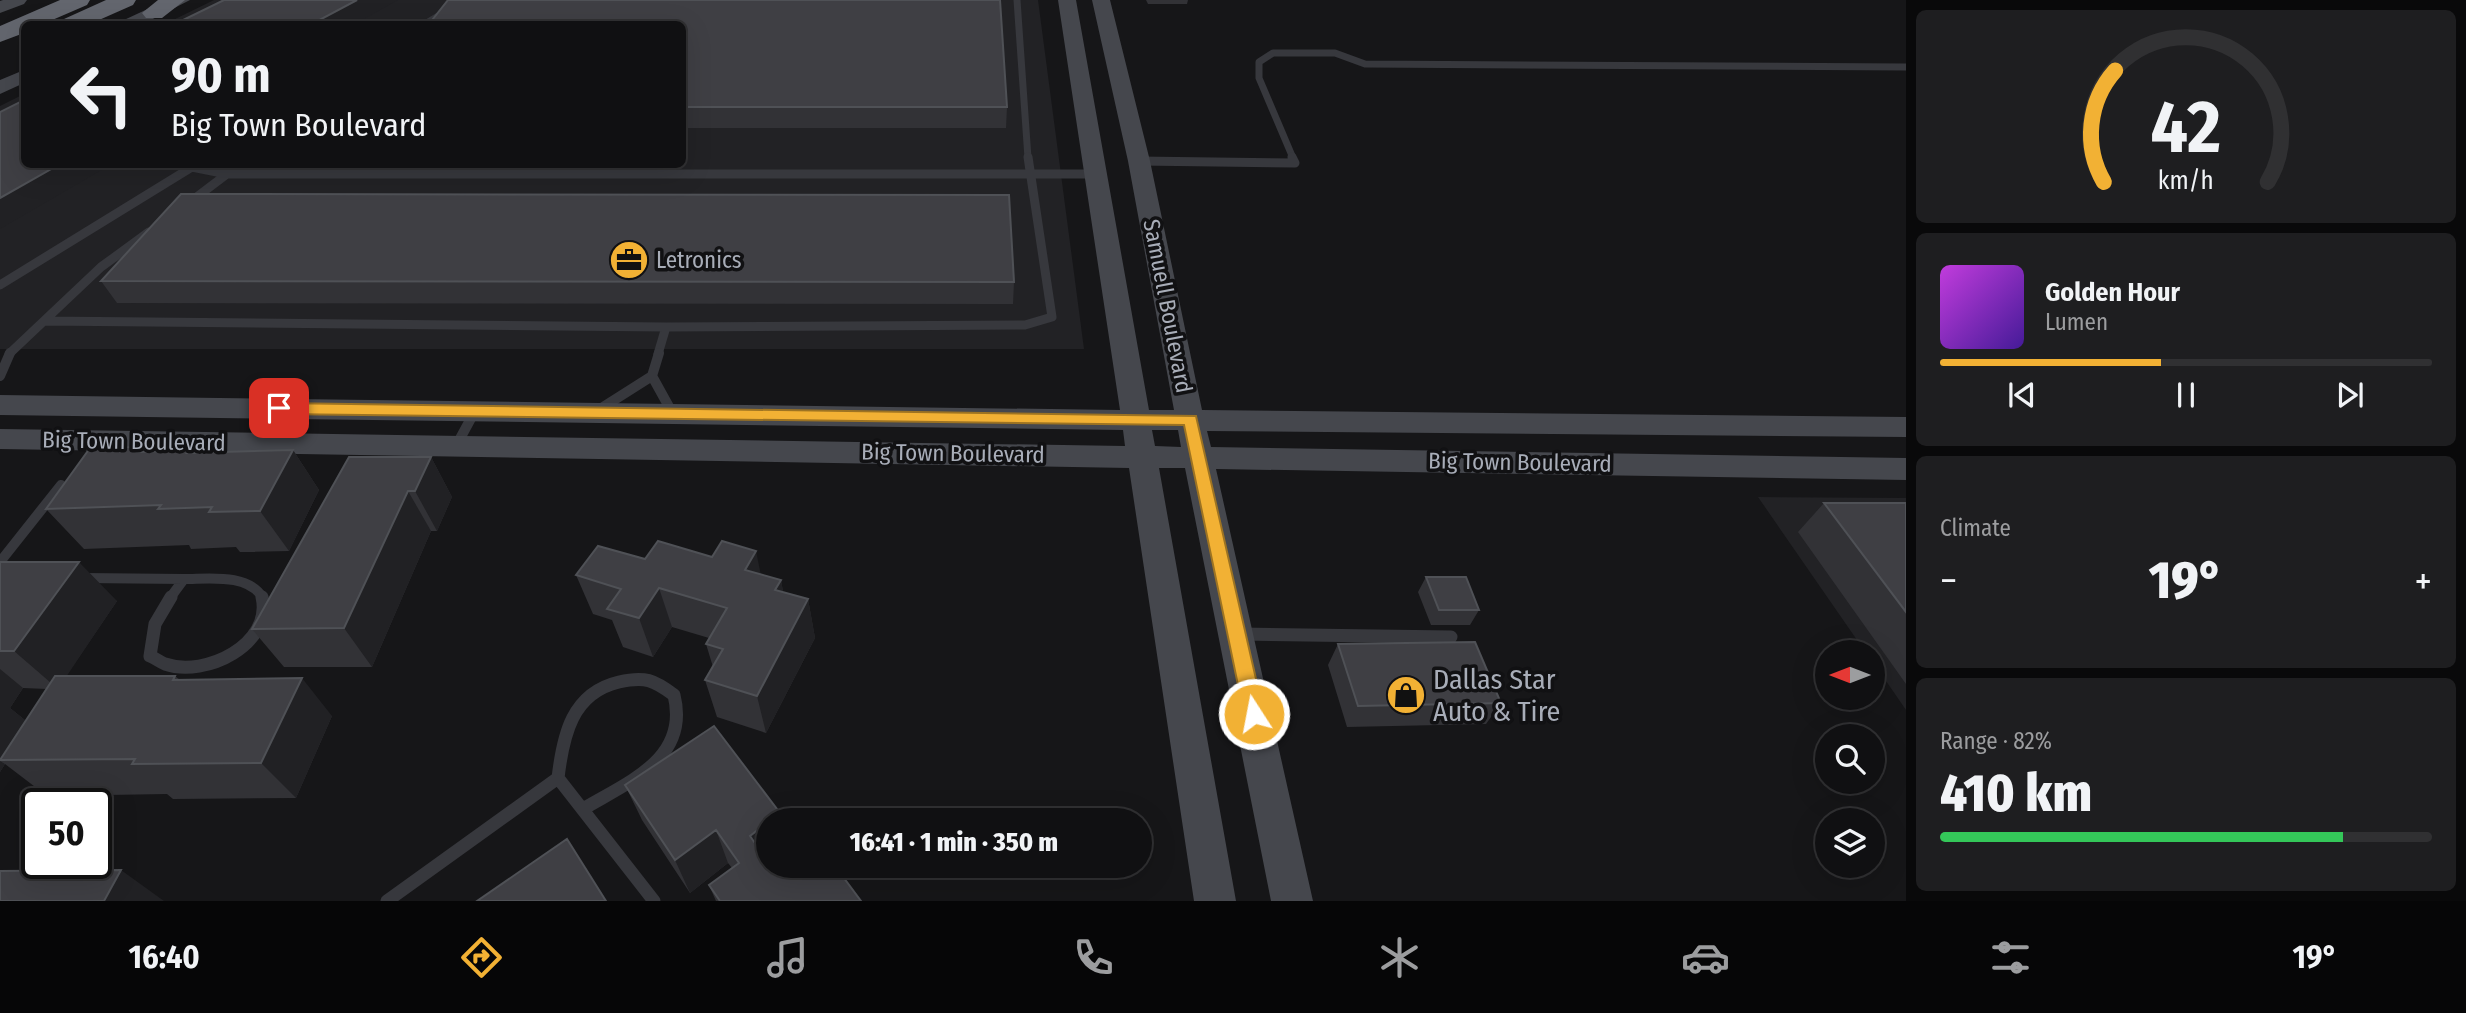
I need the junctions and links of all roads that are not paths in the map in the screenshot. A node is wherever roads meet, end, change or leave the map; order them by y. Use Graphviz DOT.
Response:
graph roads {
  1 [pos="79,0"];
  2 [pos="125,0"];
  3 [pos="174,0"];
  4 [pos="181,0"];
  5 [pos="466,0"];
  6 [pos="1017,0"];
  7 [pos="1067,0"];
  8 [pos="1101,0"];
  9 [pos="154,13"];
  10 [pos="32,21"];
  11 [pos="79,21"];
  12 [pos="137,21"];
  13 [pos="430,21"];
  14 [pos="21,26"];
  15 [pos="0,35"];
  16 [pos="21,48"];
  17 [pos="0,58"];
  18 [pos="1906,67"];
  19 [pos="21,78"];
  20 [pos="0,88"];
  21 [pos="1139,162"];
  22 [pos="191,168"];
  23 [pos="202,168"];
  24 [pos="309,168"];
  25 [pos="227,174"];
  26 [pos="304,174"];
  27 [pos="1029,174"];
  28 [pos="1095,174"];
  29 [pos="185,205"];
  30 [pos="153,228"];
  31 [pos="0,285"];
  32 [pos="44,321"];
  33 [pos="666,327"];
  34 [pos="0,376"];
  35 [pos="652,376"];
  36 [pos="0,405"];
  37 [pos="475,411"];
  38 [pos="595,413"];
  39 [pos="673,414"];
  40 [pos="1138,420"];
  41 [pos="1191,420"];
  42 [pos="1906,427"];
  43 [pos="0,439"];
  44 [pos="456,446"];
  45 [pos="1144,456"];
  46 [pos="1199,457"];
  47 [pos="1906,469"];
  48 [pos="61,485"];
  49 [pos="0,562"];
  50 [pos="69,579"];
  51 [pos="184,579"];
  52 [pos="1238,634"];
  53 [pos="1451,637"];
  54 [pos="558,778"];
  55 [pos="583,809"];
  56 [pos="387,901"];
  57 [pos="654,901"];
  58 [pos="1215,901"];
  59 [pos="1292,901"];
  1 -- 10 [label="highway"];
  2 -- 11 [label="highway"];
  3 -- 9 [label="highway"];
  4 -- 9 [label="main road"];
  5 -- 13 [label="lane"];
  6 -- 27 [label="lane"];
  7 -- 28 [label="main road, Samuell Boulevard"];
  8 -- 21 [label="main road, Samuell Boulevard"];
  9 -- 12 [label="main road"];
  14 -- 15 [label="highway"];
  16 -- 17 [label="highway"];
  18 -- 21 [label="lane"];
  19 -- 20 [label="main road"];
  21 -- 41 [label="main road, Samuell Boulevard"];
  22 -- 31 [label="lane"];
  23 -- 25 [label="lane"];
  24 -- 26 [label="lane"];
  25 -- 26 [label="lane"];
  25 -- 29 [label="lane"];
  26 -- 27 [label="lane"];
  27 -- 28 [label="lane"];
  27 -- 33 [label="lane"];
  28 -- 40 [label="main road, Samuell Boulevard"];
  30 -- 32 [label="lane"];
  32 -- 33 [label="lane"];
  32 -- 34 [label="lane"];
  33 -- 35 [label="lane"];
  35 -- 38 [label="lane"];
  35 -- 39 [label="lane"];
  36 -- 37 [label="main road, Big Town Boulevard"];
  37 -- 38 [label="main road, Big Town Boulevard"];
  37 -- 44 [label="lane"];
  38 -- 39 [label="main road, Big Town Boulevard"];
  39 -- 40 [label="main road, Big Town Boulevard"];
  40 -- 41 [label="main road, Big Town Boulevard"];
  40 -- 45 [label="main road, Samuell Boulevard"];
  41 -- 42 [label="main road, Big Town Boulevard"];
  41 -- 46 [label="main road, Samuell Boulevard"];
  43 -- 44 [label="main road, Big Town Boulevard"];
  44 -- 45 [label="main road, Big Town Boulevard"];
  45 -- 46 [label="main road, Big Town Boulevard"];
  45 -- 58 [label="main road, Samuell Boulevard"];
  46 -- 47 [label="main road, Big Town Boulevard"];
  46 -- 52 [label="main road, Samuell Boulevard"];
  48 -- 49 [label="lane"];
  50 -- 51 [label="lane"];
  51 -- 51 [label="lane"];
  52 -- 53 [label="lane"];
  52 -- 59 [label="main road, Samuell Boulevard"];
  54 -- 55 [label="lane"];
  54 -- 55 [label="lane"];
  54 -- 56 [label="lane"];
  55 -- 57 [label="lane"];
}
